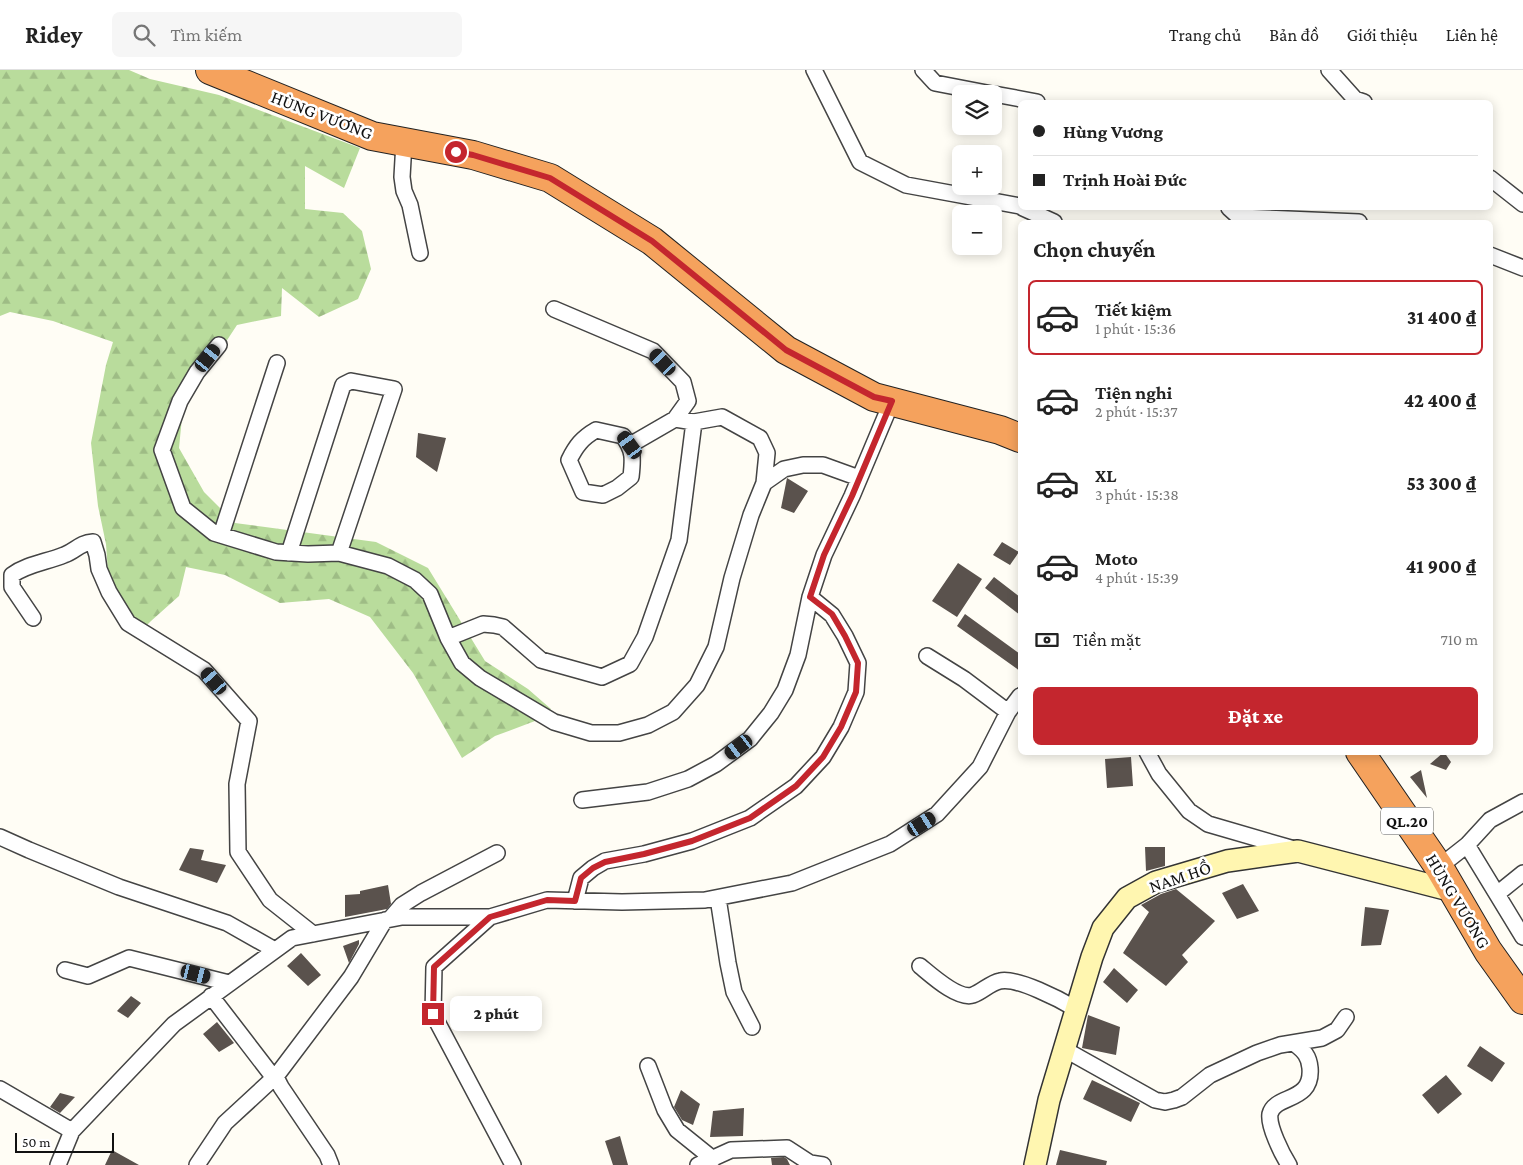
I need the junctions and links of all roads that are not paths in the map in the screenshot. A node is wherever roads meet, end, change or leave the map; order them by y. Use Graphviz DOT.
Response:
graph roads {
  1 [pos="210,70"];
  2 [pos="814,70"];
  3 [pos="923,70"];
  4 [pos="1329,70"];
  5 [pos="952,86"];
  6 [pos="1002,96"];
  7 [pos="1026,100"];
  8 [pos="1358,100"];
  9 [pos="404,142"];
  10 [pos="1493,180"];
  11 [pos="1523,204"];
  12 [pos="1018,206"];
  13 [pos="1028,210"];
  14 [pos="1232,210"];
  15 [pos="1050,220"];
  16 [pos="1311,220"];
  17 [pos="420,254"];
  18 [pos="1493,256"];
  19 [pos="1523,268"];
  20 [pos="554,309"];
  21 [pos="219,345"];
  22 [pos="278,363"];
  23 [pos="892,401"];
  24 [pos="675,419"];
  25 [pos="694,422"];
  26 [pos="1018,437"];
  27 [pos="630,445"];
  28 [pos="858,478"];
  29 [pos="764,484"];
  30 [pos="221,535"];
  31 [pos="289,553"];
  32 [pos="339,553"];
  33 [pos="810,597"];
  34 [pos="33,618"];
  35 [pos="448,638"];
  36 [pos="927,656"];
  37 [pos="1018,699"];
  38 [pos="1008,712"];
  39 [pos="1149,755"];
  40 [pos="1362,755"];
  41 [pos="582,800"];
  42 [pos="1523,802"];
  43 [pos="0,837"];
  44 [pos="1467,845"];
  45 [pos="1298,850"];
  46 [pos="497,853"];
  47 [pos="1439,867"];
  48 [pos="1523,873"];
  49 [pos="1453,891"];
  50 [pos="1498,894"];
  51 [pos="718,898"];
  52 [pos="575,901"];
  53 [pos="490,917"];
  54 [pos="388,920"];
  55 [pos="312,934"];
  56 [pos="1523,937"];
  57 [pos="275,950"];
  58 [pos="920,966"];
  59 [pos="65,970"];
  60 [pos="230,983"];
  61 [pos="211,996"];
  62 [pos="1523,1000"];
  63 [pos="1076,1009"];
  64 [pos="1346,1017"];
  65 [pos="752,1027"];
  66 [pos="1295,1044"];
  67 [pos="1064,1049"];
  68 [pos="648,1066"];
  69 [pos="275,1076"];
  70 [pos="0,1089"];
  71 [pos="72,1131"];
  72 [pos="713,1158"];
  73 [pos="814,1164"];
  74 [pos="58,1165"];
  75 [pos="197,1165"];
  76 [pos="331,1165"];
  77 [pos="512,1165"];
  78 [pos="698,1165"];
  79 [pos="1035,1165"];
  80 [pos="1289,1165"];
  1 -- 9 [label="highway, HÙNG VƯƠNG"];
  2 -- 12 [label="street"];
  3 -- 5 [label="street"];
  4 -- 8 [label="street"];
  6 -- 7 [label="street"];
  9 -- 17 [label="street"];
  9 -- 23 [label="highway, HÙNG VƯƠNG"];
  10 -- 11 [label="street"];
  13 -- 15 [label="street"];
  14 -- 16 [label="street"];
  18 -- 19 [label="street"];
  20 -- 24 [label="street"];
  21 -- 30 [label="street"];
  22 -- 30 [label="street"];
  23 -- 26 [label="highway, HÙNG VƯƠNG"];
  23 -- 28 [label="street"];
  24 -- 25 [label="street"];
  24 -- 27 [label="street"];
  25 -- 29 [label="street"];
  25 -- 35 [label="street"];
  27 -- 27 [label="street"];
  28 -- 29 [label="street"];
  28 -- 33 [label="street"];
  29 -- 35 [label="street"];
  30 -- 31 [label="street"];
  31 -- 32 [label="street"];
  31 -- 32 [label="street"];
  32 -- 35 [label="street"];
  33 -- 41 [label="street"];
  33 -- 52 [label="street"];
  34 -- 55 [label="street"];
  36 -- 38 [label="street"];
  37 -- 38 [label="street"];
  38 -- 51 [label="street"];
  39 -- 45 [label="street"];
  40 -- 47 [label="highway, HÙNG VƯƠNG / QL.20"];
  42 -- 44 [label="street"];
  43 -- 57 [label="street"];
  44 -- 47 [label="street"];
  44 -- 50 [label="street"];
  45 -- 49 [label="street, NAM HỒ"];
  45 -- 63 [label="street, NAM HỒ"];
  46 -- 54 [label="street"];
  47 -- 49 [label="highway, HÙNG VƯƠNG / QL.20"];
  48 -- 50 [label="street"];
  49 -- 62 [label="highway, HÙNG VƯƠNG / QL.20"];
  50 -- 56 [label="street"];
  51 -- 52 [label="street"];
  51 -- 65 [label="street"];
  52 -- 53 [label="street"];
  53 -- 54 [label="street"];
  53 -- 77 [label="street"];
  54 -- 55 [label="street"];
  54 -- 69 [label="street"];
  55 -- 57 [label="street"];
  57 -- 60 [label="street"];
  58 -- 63 [label="street"];
  59 -- 60 [label="street"];
  60 -- 61 [label="street"];
  61 -- 69 [label="street"];
  61 -- 71 [label="street"];
  63 -- 67 [label="street, NAM HỒ"];
  64 -- 66 [label="street"];
  66 -- 67 [label="street"];
  66 -- 80 [label="street"];
  67 -- 79 [label="street, NAM HỒ"];
  68 -- 72 [label="street"];
  69 -- 75 [label="street"];
  69 -- 76 [label="street"];
  70 -- 71 [label="street"];
  71 -- 74 [label="street"];
  72 -- 73 [label="street"];
  72 -- 78 [label="street"];
}
